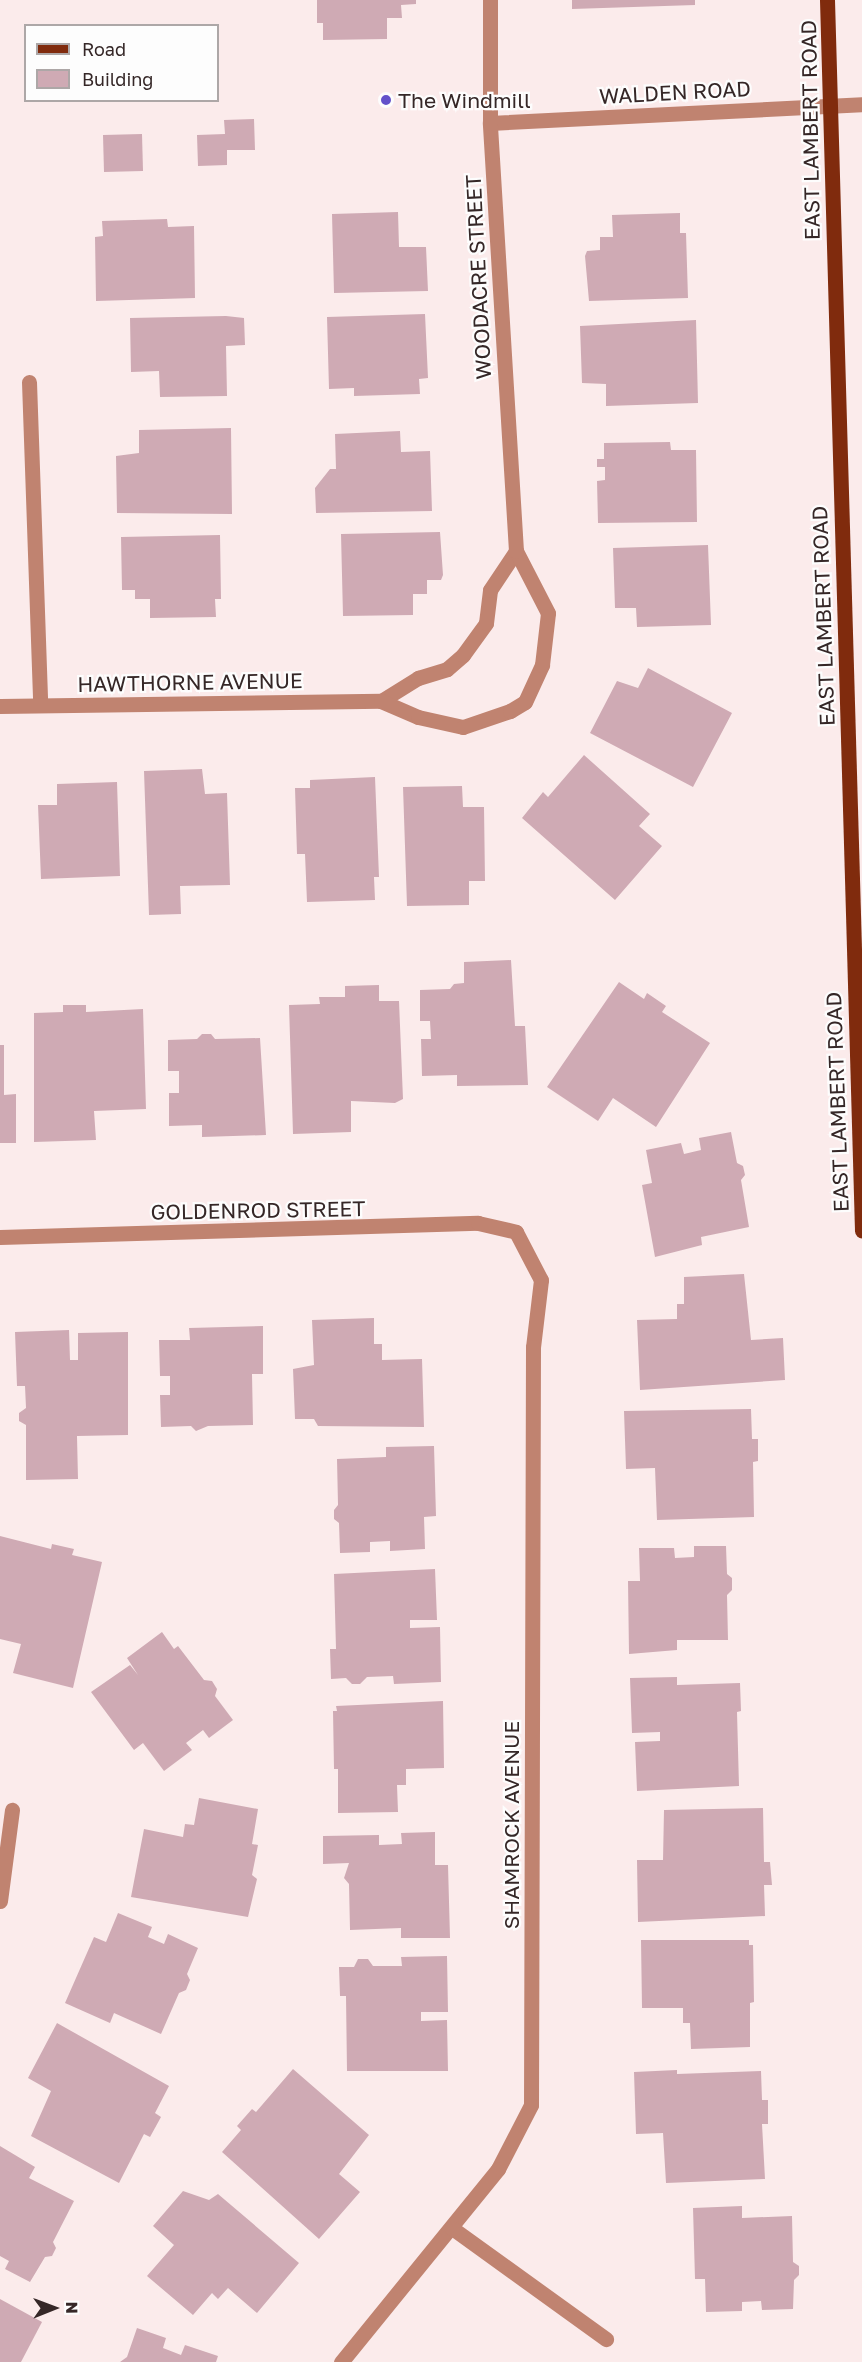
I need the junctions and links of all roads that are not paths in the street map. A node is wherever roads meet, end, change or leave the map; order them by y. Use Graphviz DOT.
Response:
graph roads {
  1 [pos="490,0"];
  2 [pos="827,0"];
  3 [pos="862,104"];
  4 [pos="830,105"];
  5 [pos="490,123"];
  6 [pos="29,382"];
  7 [pos="516,551"];
  8 [pos="381,701"];
  9 [pos="525,702"];
  10 [pos="40,704"];
  11 [pos="0,706"];
  12 [pos="862,1231"];
  13 [pos="516,1232"];
  14 [pos="0,1237"];
  15 [pos="12,1810"];
  16 [pos="0,1901"];
  17 [pos="452,2228"];
  18 [pos="606,2339"];
  19 [pos="341,2362"];
  1 -- 5 [label="street, WOODACRE STREET"];
  2 -- 4 [label="main road, EAST LAMBERT ROAD"];
  3 -- 4 [label="street, WALDEN ROAD"];
  4 -- 5 [label="street, WALDEN ROAD"];
  4 -- 12 [label="main road, EAST LAMBERT ROAD"];
  5 -- 7 [label="street, WOODACRE STREET"];
  6 -- 10 [label="street"];
  7 -- 8 [label="street"];
  7 -- 9 [label="street, WOODACRE STREET"];
  8 -- 9 [label="street, HAWTHORNE AVENUE"];
  8 -- 10 [label="street, HAWTHORNE AVENUE"];
  10 -- 11 [label="street, HAWTHORNE AVENUE"];
  13 -- 14 [label="street, GOLDENROD STREET"];
  13 -- 17 [label="street, SHAMROCK AVENUE"];
  15 -- 16 [label="street"];
  17 -- 18 [label="street"];
  17 -- 19 [label="street, SHAMROCK AVENUE"];
}
